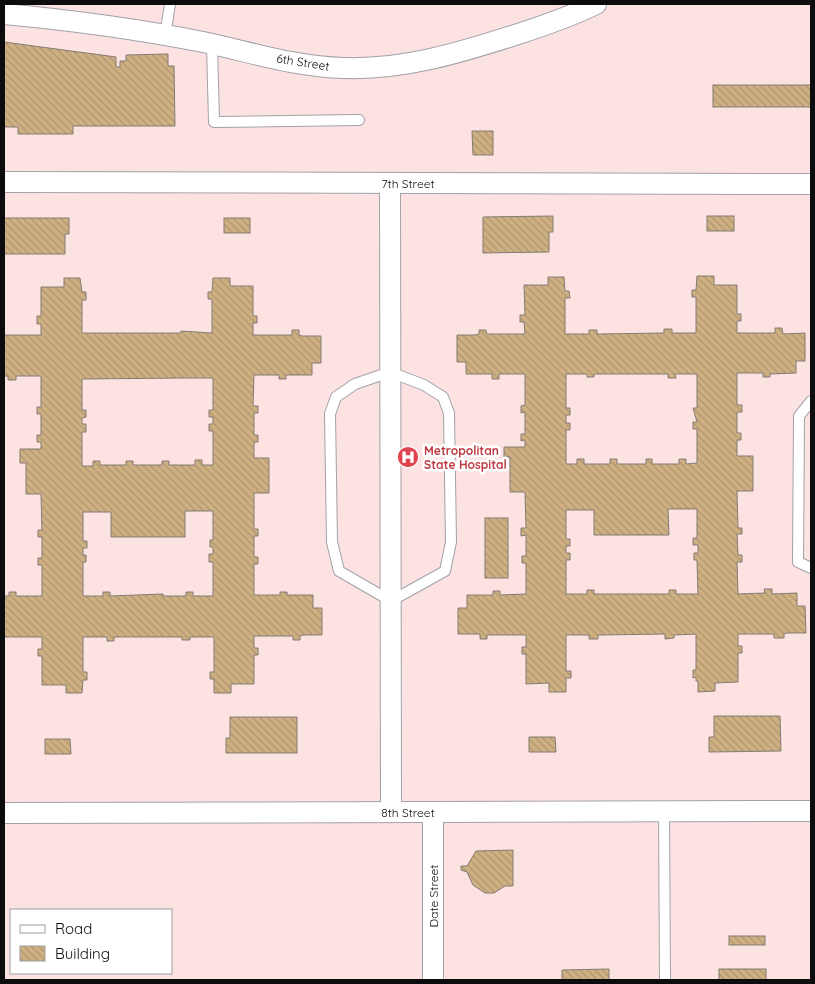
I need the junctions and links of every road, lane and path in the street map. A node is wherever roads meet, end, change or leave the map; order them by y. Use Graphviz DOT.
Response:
graph roads {
  1 [pos="170,4"];
  2 [pos="596,4"];
  3 [pos="5,10"];
  4 [pos="165,36"];
  5 [pos="212,45"];
  6 [pos="359,120"];
  7 [pos="4,182"];
  8 [pos="390,183"];
  9 [pos="811,184"];
  10 [pos="390,372"];
  11 [pos="811,401"];
  12 [pos="811,568"];
  13 [pos="391,601"];
  14 [pos="664,811"];
  15 [pos="811,811"];
  16 [pos="391,812"];
  17 [pos="433,812"];
  18 [pos="4,813"];
  19 [pos="433,980"];
  20 [pos="665,980"];
  1 -- 4 [label="lane"];
  2 -- 5 [label="street, 6th Street"];
  3 -- 4 [label="street, 6th Street"];
  4 -- 5 [label="street, 6th Street"];
  5 -- 6 [label="lane"];
  7 -- 8 [label="street, 7th Street"];
  8 -- 9 [label="street, 7th Street"];
  8 -- 10 [label="street"];
  10 -- 13 [label="street"];
  10 -- 13 [label="lane"];
  10 -- 13 [label="lane"];
  11 -- 12 [label="lane"];
  13 -- 16 [label="street"];
  14 -- 15 [label="street, 8th Street"];
  14 -- 17 [label="street, 8th Street"];
  14 -- 20 [label="lane"];
  16 -- 17 [label="street, 8th Street"];
  16 -- 18 [label="street, 8th Street"];
  17 -- 19 [label="street, Date Street"];
}
